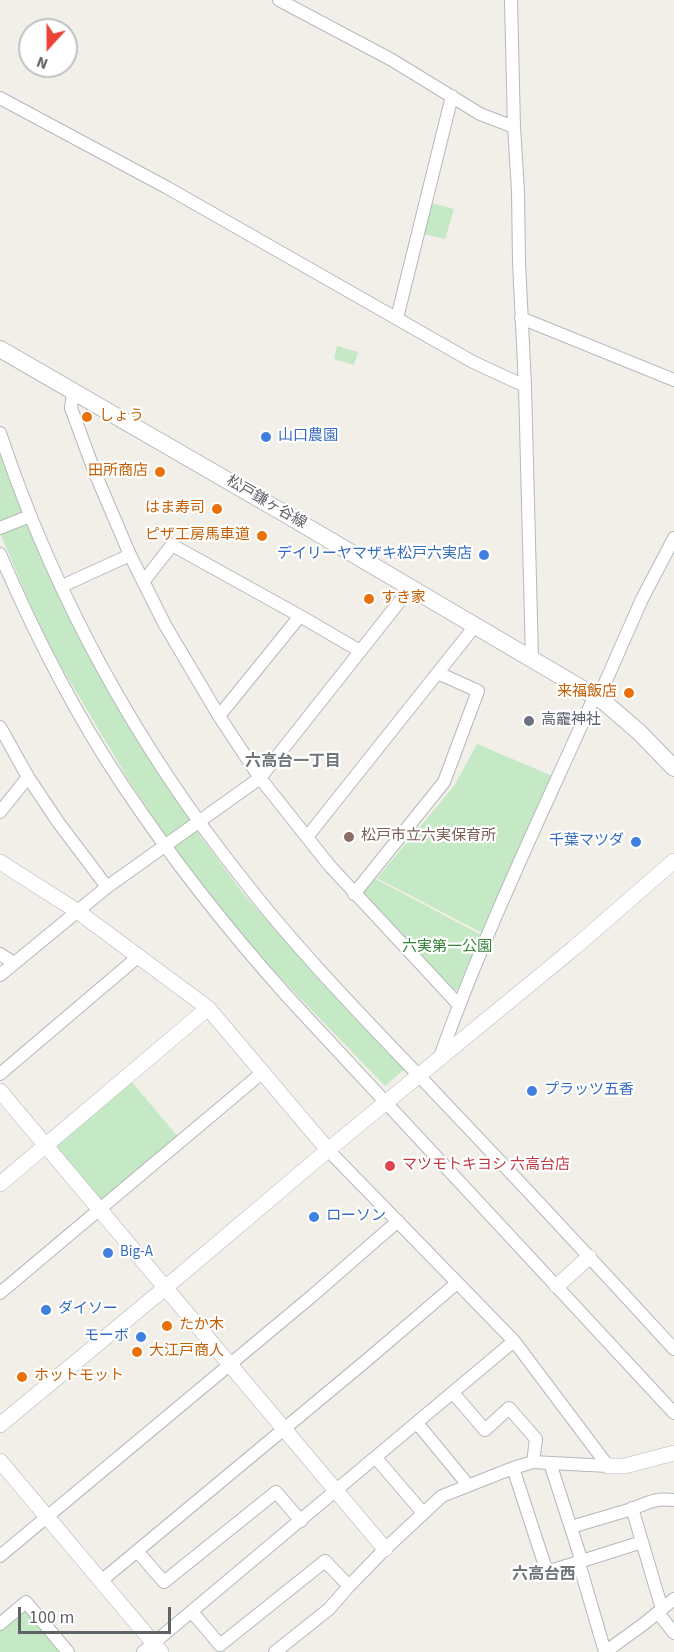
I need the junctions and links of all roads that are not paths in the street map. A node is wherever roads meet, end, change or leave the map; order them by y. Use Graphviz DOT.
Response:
graph roads {
  1 [pos="279,0"];
  2 [pos="511,0"];
  3 [pos="452,96"];
  4 [pos="0,98"];
  5 [pos="514,127"];
  6 [pos="397,318"];
  7 [pos="521,318"];
  8 [pos="0,349"];
  9 [pos="674,380"];
  10 [pos="525,386"];
  11 [pos="73,393"];
  12 [pos="0,433"];
  13 [pos="30,516"];
  14 [pos="0,528"];
  15 [pos="674,538"];
  16 [pos="0,554"];
  17 [pos="130,555"];
  18 [pos="143,582"];
  19 [pos="62,586"];
  20 [pos="411,587"];
  21 [pos="300,616"];
  22 [pos="475,626"];
  23 [pos="360,651"];
  24 [pos="532,659"];
  25 [pos="438,673"];
  26 [pos="596,697"];
  27 [pos="219,716"];
  28 [pos="0,727"];
  29 [pos="674,768"];
  30 [pos="28,777"];
  31 [pos="260,778"];
  32 [pos="0,813"];
  33 [pos="199,821"];
  34 [pos="307,837"];
  35 [pos="164,846"];
  36 [pos="674,861"];
  37 [pos="0,862"];
  38 [pos="107,887"];
  39 [pos="354,894"];
  40 [pos="77,911"];
  41 [pos="0,954"];
  42 [pos="139,956"];
  43 [pos="14,963"];
  44 [pos="0,975"];
  45 [pos="458,1004"];
  46 [pos="208,1008"];
  47 [pos="440,1057"];
  48 [pos="262,1072"];
  49 [pos="0,1074"];
  50 [pos="418,1075"];
  51 [pos="0,1091"];
  52 [pos="385,1102"];
  53 [pos="46,1146"];
  54 [pos="328,1150"];
  55 [pos="0,1184"];
  56 [pos="99,1210"];
  57 [pos="398,1221"];
  58 [pos="589,1257"];
  59 [pos="457,1283"];
  60 [pos="557,1286"];
  61 [pos="165,1288"];
  62 [pos="0,1293"];
  63 [pos="514,1341"];
  64 [pos="674,1349"];
  65 [pos="229,1364"];
  66 [pos="453,1393"];
  67 [pos="674,1413"];
  68 [pos="417,1423"];
  69 [pos="0,1425"];
  70 [pos="284,1429"];
  71 [pos="674,1453"];
  72 [pos="376,1458"];
  73 [pos="0,1461"];
  74 [pos="533,1462"];
  75 [pos="550,1463"];
  76 [pos="608,1466"];
  77 [pos="513,1468"];
  78 [pos="468,1485"];
  79 [pos="337,1491"];
  80 [pos="674,1500"];
  81 [pos="632,1508"];
  82 [pos="423,1513"];
  83 [pos="47,1518"];
  84 [pos="301,1521"];
  85 [pos="571,1527"];
  86 [pos="642,1542"];
  87 [pos="386,1549"];
  88 [pos="137,1551"];
  89 [pos="0,1556"];
  90 [pos="580,1562"];
  91 [pos="101,1581"];
  92 [pos="349,1586"];
  93 [pos="674,1599"];
  94 [pos="660,1611"];
  95 [pos="192,1612"];
  96 [pos="0,1624"];
  97 [pos="674,1633"];
  98 [pos="152,1649"];
  99 [pos="68,1652"];
  100 [pos="275,1652"];
  1 -- 3 [label="street"];
  2 -- 5 [label="street"];
  3 -- 5 [label="street"];
  3 -- 6 [label="street"];
  4 -- 6 [label="street"];
  5 -- 7 [label="street"];
  6 -- 10 [label="street"];
  7 -- 9 [label="street"];
  7 -- 10 [label="street"];
  8 -- 11 [label="main road, 松戸鎌ヶ谷線"];
  10 -- 24 [label="street"];
  11 -- 17 [label="street"];
  11 -- 20 [label="main road, 松戸鎌ヶ谷線"];
  12 -- 13 [label="street"];
  13 -- 14 [label="street"];
  13 -- 19 [label="street"];
  15 -- 26 [label="street"];
  16 -- 35 [label="street"];
  17 -- 18 [label="street"];
  17 -- 19 [label="street"];
  18 -- 21 [label="street"];
  18 -- 27 [label="street"];
  19 -- 33 [label="street"];
  20 -- 22 [label="main road, 松戸鎌ヶ谷線"];
  20 -- 23 [label="street"];
  21 -- 23 [label="street"];
  21 -- 27 [label="street"];
  22 -- 24 [label="main road, 松戸鎌ヶ谷線"];
  22 -- 25 [label="street"];
  23 -- 31 [label="street"];
  24 -- 26 [label="main road, 松戸鎌ヶ谷線"];
  25 -- 34 [label="street"];
  25 -- 39 [label="street"];
  26 -- 29 [label="main road, 松戸鎌ヶ谷線"];
  26 -- 45 [label="street"];
  27 -- 31 [label="street"];
  28 -- 30 [label="street"];
  30 -- 32 [label="street"];
  30 -- 38 [label="street"];
  31 -- 33 [label="street"];
  31 -- 34 [label="street"];
  33 -- 35 [label="street"];
  33 -- 50 [label="street"];
  34 -- 39 [label="street"];
  35 -- 38 [label="street"];
  35 -- 52 [label="street"];
  36 -- 47 [label="street"];
  37 -- 40 [label="street"];
  38 -- 40 [label="street"];
  39 -- 45 [label="street"];
  40 -- 42 [label="street"];
  40 -- 43 [label="street"];
  41 -- 43 [label="street"];
  42 -- 46 [label="street"];
  42 -- 49 [label="street"];
  43 -- 44 [label="street"];
  45 -- 47 [label="street"];
  46 -- 48 [label="street"];
  46 -- 53 [label="street"];
  47 -- 50 [label="street"];
  48 -- 54 [label="street"];
  48 -- 56 [label="street"];
  50 -- 52 [label="street"];
  50 -- 58 [label="street"];
  51 -- 53 [label="street"];
  52 -- 54 [label="street"];
  52 -- 60 [label="street"];
  53 -- 55 [label="street"];
  53 -- 56 [label="street"];
  54 -- 57 [label="street"];
  54 -- 61 [label="street"];
  56 -- 61 [label="street"];
  56 -- 62 [label="street"];
  57 -- 59 [label="street"];
  57 -- 65 [label="street"];
  58 -- 60 [label="street"];
  58 -- 64 [label="street"];
  59 -- 63 [label="street"];
  59 -- 70 [label="street"];
  60 -- 67 [label="street"];
  61 -- 65 [label="street"];
  61 -- 69 [label="street"];
  63 -- 66 [label="street"];
  63 -- 76 [label="street"];
  65 -- 70 [label="street"];
  65 -- 83 [label="street"];
  66 -- 68 [label="street"];
  66 -- 74 [label="street"];
  68 -- 72 [label="street"];
  68 -- 78 [label="street"];
  70 -- 79 [label="street"];
  70 -- 88 [label="street"];
  71 -- 76 [label="street"];
  72 -- 79 [label="street"];
  72 -- 82 [label="street"];
  73 -- 83 [label="street"];
  74 -- 75 [label="street"];
  74 -- 77 [label="street"];
  75 -- 76 [label="street"];
  75 -- 85 [label="street"];
  77 -- 78 [label="street"];
  77 -- 90 [label="street"];
  78 -- 82 [label="street"];
  79 -- 84 [label="street"];
  79 -- 87 [label="street"];
  80 -- 81 [label="street"];
  81 -- 85 [label="street"];
  81 -- 86 [label="street"];
  82 -- 87 [label="street"];
  83 -- 89 [label="street"];
  83 -- 91 [label="street"];
  84 -- 88 [label="street"];
  84 -- 95 [label="street"];
  85 -- 90 [label="street"];
  86 -- 90 [label="street"];
  86 -- 94 [label="street"];
  87 -- 92 [label="street"];
  88 -- 91 [label="street"];
  90 -- 94 [label="street"];
  91 -- 98 [label="street"];
  92 -- 95 [label="street"];
  92 -- 100 [label="street"];
  93 -- 94 [label="street"];
  94 -- 97 [label="street"];
  95 -- 98 [label="street"];
  96 -- 99 [label="street"];
}
